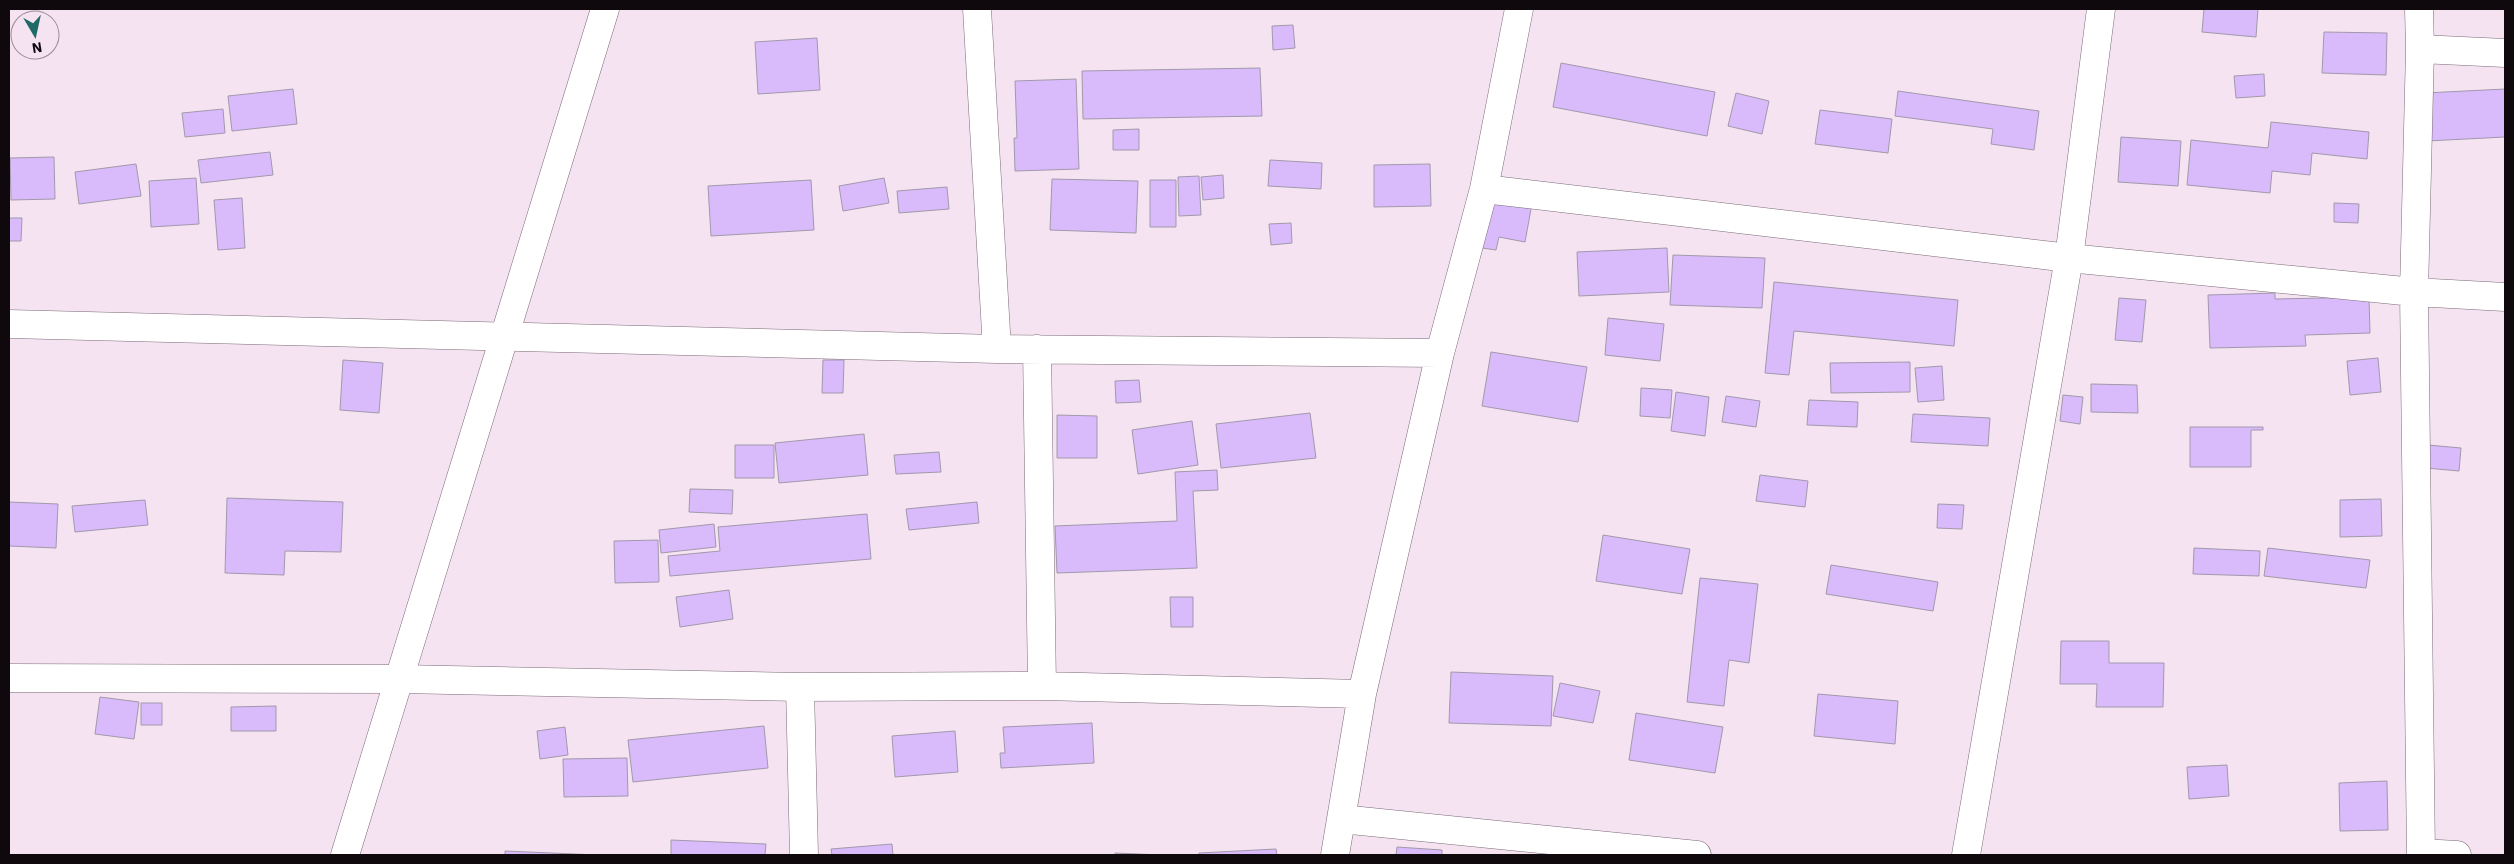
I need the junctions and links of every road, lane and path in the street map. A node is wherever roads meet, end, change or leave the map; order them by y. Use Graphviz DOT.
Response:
graph roads {
  1 [pos="605,9"];
  2 [pos="977,9"];
  3 [pos="1519,9"];
  4 [pos="2101,9"];
  5 [pos="2419,9"];
  6 [pos="2420,49"];
  7 [pos="2505,53"];
  8 [pos="1484,189"];
  9 [pos="2069,258"];
  10 [pos="2414,292"];
  11 [pos="2505,298"];
  12 [pos="9,324"];
  13 [pos="503,337"];
  14 [pos="997,349"];
  15 [pos="1037,349"];
  16 [pos="1440,353"];
  17 [pos="9,678"];
  18 [pos="400,679"];
  19 [pos="1042,686"];
  20 [pos="800,687"];
  21 [pos="1362,694"];
  22 [pos="1341,818"];
  23 [pos="2421,854"];
  24 [pos="345,855"];
  25 [pos="804,855"];
  26 [pos="1335,855"];
  27 [pos="1697,855"];
  28 [pos="1966,855"];
  29 [pos="2457,855"];
  1 -- 13 [label="street"];
  2 -- 14 [label="street"];
  3 -- 8 [label="street"];
  4 -- 9 [label="street"];
  5 -- 6 [label="street"];
  6 -- 7 [label="street"];
  6 -- 10 [label="street"];
  8 -- 9 [label="street"];
  8 -- 16 [label="street"];
  9 -- 10 [label="street"];
  9 -- 28 [label="street"];
  10 -- 11 [label="street"];
  10 -- 23 [label="street"];
  12 -- 13 [label="street"];
  13 -- 14 [label="street"];
  13 -- 18 [label="street"];
  14 -- 15 [label="street"];
  15 -- 16 [label="street"];
  15 -- 19 [label="street"];
  16 -- 21 [label="street"];
  17 -- 18 [label="street"];
  18 -- 20 [label="street"];
  18 -- 24 [label="street"];
  19 -- 20 [label="street"];
  19 -- 21 [label="street"];
  20 -- 25 [label="street"];
  21 -- 22 [label="street"];
  22 -- 26 [label="street"];
  22 -- 27 [label="street"];
  23 -- 29 [label="street"];
}
